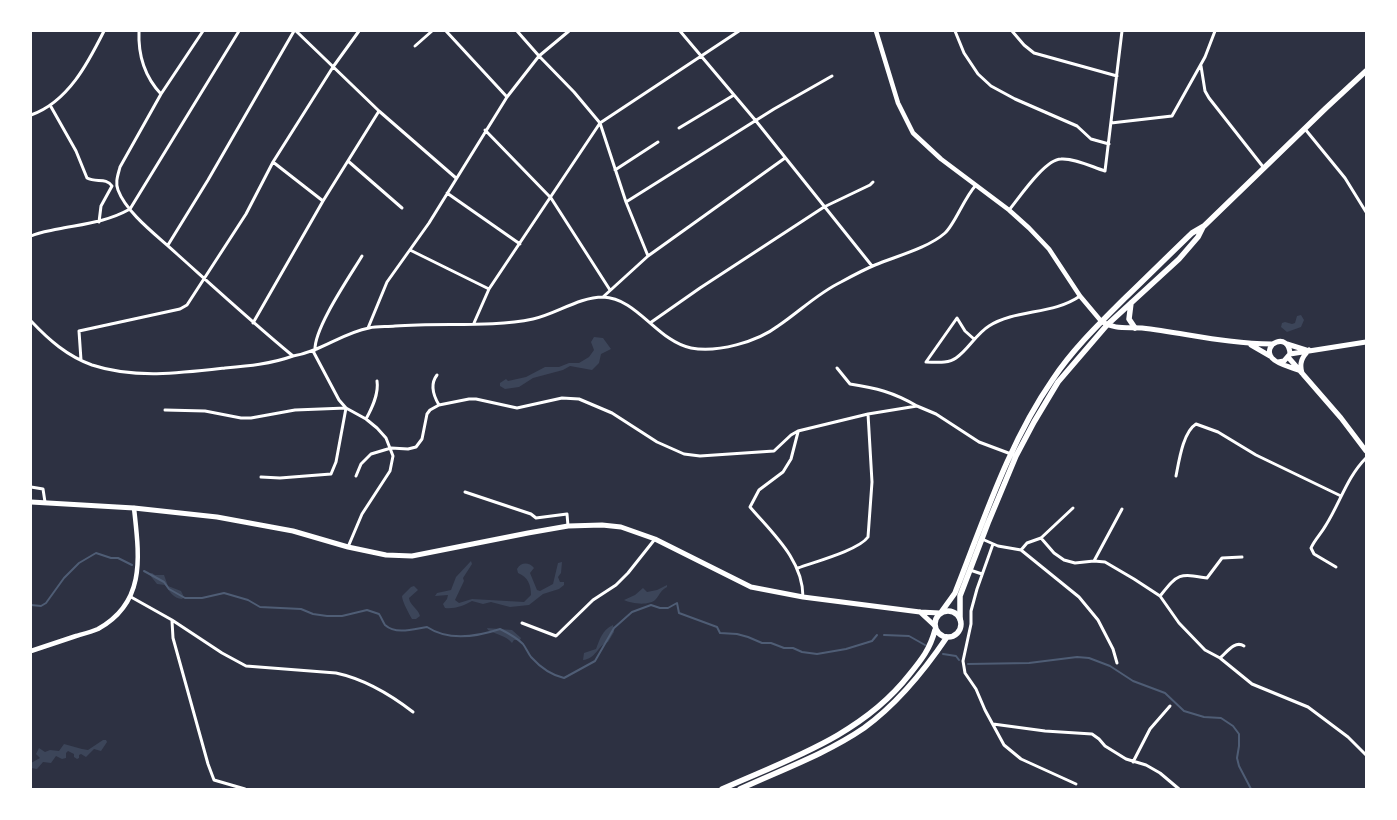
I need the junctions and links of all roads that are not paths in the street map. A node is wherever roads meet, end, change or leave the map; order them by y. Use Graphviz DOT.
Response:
graph roads {
  1 [pos="104,31"];
  2 [pos="139,31"];
  3 [pos="203,31"];
  4 [pos="239,31"];
  5 [pos="295,31"];
  6 [pos="359,31"];
  7 [pos="432,31"];
  8 [pos="446,31"];
  9 [pos="517,31"];
  10 [pos="568,31"];
  11 [pos="680,31"];
  12 [pos="739,31"];
  13 [pos="876,31"];
  14 [pos="955,31"];
  15 [pos="1012,31"];
  16 [pos="1214,31"];
  17 [pos="1121,32"];
  18 [pos="415,46"];
  19 [pos="539,56"];
  20 [pos="701,56"];
  21 [pos="1201,66"];
  22 [pos="333,67"];
  23 [pos="1366,71"];
  24 [pos="832,76"];
  25 [pos="1117,76"];
  26 [pos="161,94"];
  27 [pos="734,95"];
  28 [pos="507,97"];
  29 [pos="50,104"];
  30 [pos="379,111"];
  31 [pos="31,115"];
  32 [pos="756,121"];
  33 [pos="600,123"];
  34 [pos="1111,123"];
  35 [pos="679,128"];
  36 [pos="1304,129"];
  37 [pos="485,130"];
  38 [pos="658,142"];
  39 [pos="1109,144"];
  40 [pos="785,158"];
  41 [pos="348,161"];
  42 [pos="273,162"];
  43 [pos="1264,168"];
  44 [pos="615,170"];
  45 [pos="456,178"];
  46 [pos="873,182"];
  47 [pos="976,185"];
  48 [pos="447,193"];
  49 [pos="551,198"];
  50 [pos="323,201"];
  51 [pos="626,202"];
  52 [pos="824,207"];
  53 [pos="130,208"];
  54 [pos="402,208"];
  55 [pos="1009,210"];
  56 [pos="1366,212"];
  57 [pos="100,222"];
  58 [pos="1204,226"];
  59 [pos="31,236"];
  60 [pos="520,244"];
  61 [pos="168,245"];
  62 [pos="410,250"];
  63 [pos="362,256"];
  64 [pos="648,256"];
  65 [pos="872,266"];
  66 [pos="205,279"];
  67 [pos="489,289"];
  68 [pos="610,290"];
  69 [pos="1080,296"];
  70 [pos="604,297"];
  71 [pos="1131,303"];
  72 [pos="31,321"];
  73 [pos="1101,321"];
  74 [pos="253,323"];
  75 [pos="474,323"];
  76 [pos="650,323"];
  77 [pos="1107,325"];
  78 [pos="368,328"];
  79 [pos="1135,328"];
  80 [pos="974,340"];
  81 [pos="1366,342"];
  82 [pos="1251,344"];
  83 [pos="1272,344"];
  84 [pos="1286,344"];
  85 [pos="314,350"];
  86 [pos="1308,350"];
  87 [pos="293,356"];
  88 [pos="1270,356"];
  89 [pos="1289,356"];
  90 [pos="81,360"];
  91 [pos="1278,362"];
  92 [pos="837,368"];
  93 [pos="1298,370"];
  94 [pos="437,375"];
  95 [pos="1303,376"];
  96 [pos="377,381"];
  97 [pos="439,405"];
  98 [pos="917,406"];
  99 [pos="346,408"];
  100 [pos="164,410"];
  101 [pos="868,414"];
  102 [pos="366,419"];
  103 [pos="798,431"];
  104 [pos="391,448"];
  105 [pos="1366,450"];
  106 [pos="1013,455"];
  107 [pos="1366,458"];
  108 [pos="356,476"];
  109 [pos="1176,476"];
  110 [pos="261,477"];
  111 [pos="31,487"];
  112 [pos="465,492"];
  113 [pos="1341,496"];
  114 [pos="31,502"];
  115 [pos="45,502"];
  116 [pos="134,508"];
  117 [pos="1073,508"];
  118 [pos="1122,509"];
  119 [pos="568,526"];
  120 [pos="1041,538"];
  121 [pos="655,539"];
  122 [pos="982,539"];
  123 [pos="993,544"];
  124 [pos="348,548"];
  125 [pos="1021,550"];
  126 [pos="1242,557"];
  127 [pos="1094,561"];
  128 [pos="1336,567"];
  129 [pos="798,568"];
  130 [pos="970,570"];
  131 [pos="982,574"];
  132 [pos="1160,596"];
  133 [pos="130,597"];
  134 [pos="803,598"];
  135 [pos="920,612"];
  136 [pos="941,612"];
  137 [pos="960,619"];
  138 [pos="172,620"];
  139 [pos="522,624"];
  140 [pos="935,627"];
  141 [pos="947,637"];
  142 [pos="1244,646"];
  143 [pos="31,651"];
  144 [pos="1220,658"];
  145 [pos="1117,663"];
  146 [pos="1170,706"];
  147 [pos="413,712"];
  148 [pos="993,724"];
  149 [pos="1366,755"];
  150 [pos="1133,762"];
  151 [pos="1076,784"];
  152 [pos="1173,784"];
  153 [pos="245,789"];
  154 [pos="722,789"];
  155 [pos="740,789"];
  156 [pos="1170,789"];
  157 [pos="1179,789"];
  1 -- 29 [label="street"];
  2 -- 26 [label="street"];
  3 -- 26 [label="street"];
  4 -- 53 [label="street"];
  5 -- 22 [label="street"];
  5 -- 61 [label="street"];
  6 -- 22 [label="street"];
  7 -- 18 [label="street"];
  8 -- 28 [label="street"];
  9 -- 19 [label="street"];
  10 -- 19 [label="street"];
  11 -- 20 [label="street"];
  12 -- 20 [label="street"];
  13 -- 47 [label="street"];
  14 -- 39 [label="street"];
  15 -- 25 [label="street"];
  16 -- 21 [label="street"];
  17 -- 25 [label="street"];
  19 -- 28 [label="street"];
  19 -- 33 [label="street"];
  20 -- 27 [label="street"];
  20 -- 33 [label="street"];
  21 -- 34 [label="street"];
  21 -- 43 [label="street"];
  22 -- 30 [label="street"];
  22 -- 42 [label="street"];
  23 -- 36 [label="main road"];
  24 -- 32 [label="street"];
  25 -- 34 [label="street"];
  26 -- 53 [label="street"];
  27 -- 32 [label="street"];
  27 -- 35 [label="street"];
  28 -- 37 [label="street"];
  29 -- 31 [label="street"];
  29 -- 57 [label="street"];
  30 -- 41 [label="street"];
  30 -- 45 [label="street"];
  32 -- 40 [label="street"];
  32 -- 51 [label="street"];
  33 -- 44 [label="street"];
  33 -- 49 [label="street"];
  34 -- 39 [label="street"];
  36 -- 43 [label="main road"];
  36 -- 56 [label="street"];
  37 -- 45 [label="street"];
  37 -- 49 [label="street"];
  38 -- 44 [label="street"];
  39 -- 55 [label="street"];
  40 -- 52 [label="street"];
  40 -- 64 [label="street"];
  41 -- 50 [label="street"];
  41 -- 54 [label="street"];
  42 -- 50 [label="street"];
  42 -- 66 [label="street"];
  43 -- 58 [label="main road"];
  44 -- 51 [label="street"];
  45 -- 48 [label="street"];
  46 -- 52 [label="street"];
  47 -- 55 [label="street"];
  47 -- 65 [label="street"];
  48 -- 60 [label="street"];
  48 -- 62 [label="street"];
  49 -- 60 [label="street"];
  49 -- 68 [label="street"];
  50 -- 74 [label="street"];
  51 -- 64 [label="street"];
  52 -- 65 [label="street"];
  52 -- 76 [label="street"];
  53 -- 57 [label="street"];
  53 -- 61 [label="street"];
  55 -- 69 [label="street"];
  57 -- 59 [label="street"];
  58 -- 71 [label="main road"];
  58 -- 73 [label="main road"];
  60 -- 67 [label="street"];
  61 -- 66 [label="street"];
  62 -- 67 [label="street"];
  62 -- 78 [label="street"];
  63 -- 85 [label="street"];
  64 -- 68 [label="street"];
  65 -- 76 [label="street"];
  66 -- 74 [label="street"];
  66 -- 90 [label="street"];
  67 -- 75 [label="street"];
  68 -- 70 [label="street"];
  69 -- 73 [label="street"];
  69 -- 80 [label="street"];
  70 -- 75 [label="street"];
  70 -- 76 [label="street"];
  71 -- 77 [label="main road"];
  71 -- 79 [label="main road"];
  72 -- 90 [label="street"];
  73 -- 77 [label="main road"];
  73 -- 106 [label="main road"];
  74 -- 87 [label="street"];
  75 -- 78 [label="street"];
  77 -- 79 [label="main road"];
  77 -- 106 [label="main road"];
  78 -- 85 [label="street"];
  79 -- 82 [label="main road"];
  80 -- 80 [label="street"];
  81 -- 86 [label="main road"];
  82 -- 83 [label="main road"];
  82 -- 88 [label="main road"];
  83 -- 84 [label="main road"];
  83 -- 88 [label="main road"];
  84 -- 86 [label="main road"];
  84 -- 89 [label="main road"];
  85 -- 87 [label="street"];
  85 -- 99 [label="street"];
  86 -- 89 [label="main road"];
  86 -- 95 [label="main road"];
  87 -- 90 [label="street"];
  88 -- 91 [label="main road"];
  89 -- 91 [label="main road"];
  89 -- 93 [label="main road"];
  91 -- 93 [label="main road"];
  92 -- 98 [label="street"];
  93 -- 95 [label="main road"];
  94 -- 97 [label="street"];
  95 -- 105 [label="main road"];
  96 -- 102 [label="street"];
  97 -- 103 [label="street"];
  97 -- 104 [label="street"];
  98 -- 101 [label="street"];
  98 -- 106 [label="street"];
  99 -- 100 [label="street"];
  99 -- 102 [label="street"];
  99 -- 110 [label="street"];
  101 -- 103 [label="street"];
  101 -- 129 [label="street"];
  102 -- 104 [label="street"];
  103 -- 129 [label="street"];
  104 -- 108 [label="street"];
  104 -- 124 [label="street"];
  106 -- 122 [label="main road"];
  106 -- 136 [label="main road"];
  107 -- 113 [label="street"];
  109 -- 113 [label="street"];
  111 -- 115 [label="street"];
  112 -- 119 [label="street"];
  113 -- 128 [label="street"];
  114 -- 115 [label="main road"];
  115 -- 116 [label="main road"];
  116 -- 124 [label="main road"];
  116 -- 133 [label="street"];
  117 -- 120 [label="street"];
  118 -- 127 [label="street"];
  119 -- 121 [label="main road"];
  119 -- 124 [label="main road"];
  120 -- 125 [label="street"];
  120 -- 127 [label="street"];
  121 -- 134 [label="main road"];
  121 -- 139 [label="street"];
  122 -- 123 [label="street"];
  122 -- 130 [label="main road"];
  123 -- 125 [label="street"];
  123 -- 131 [label="street"];
  125 -- 145 [label="street"];
  126 -- 132 [label="street"];
  127 -- 132 [label="street"];
  129 -- 134 [label="street"];
  130 -- 131 [label="street"];
  130 -- 137 [label="main road"];
  131 -- 148 [label="street"];
  132 -- 144 [label="street"];
  133 -- 138 [label="street"];
  133 -- 143 [label="street"];
  134 -- 135 [label="main road"];
  135 -- 136 [label="main road"];
  135 -- 140 [label="main road"];
  136 -- 137 [label="main road"];
  136 -- 140 [label="main road"];
  137 -- 141 [label="main road"];
  138 -- 147 [label="street"];
  138 -- 153 [label="street"];
  140 -- 141 [label="main road"];
  140 -- 154 [label="main road"];
  141 -- 155 [label="main road"];
  142 -- 144 [label="street"];
  144 -- 149 [label="street"];
  146 -- 150 [label="street"];
  148 -- 150 [label="street"];
  148 -- 151 [label="street"];
  150 -- 152 [label="street"];
  152 -- 156 [label="street"];
  152 -- 157 [label="street"];
}
